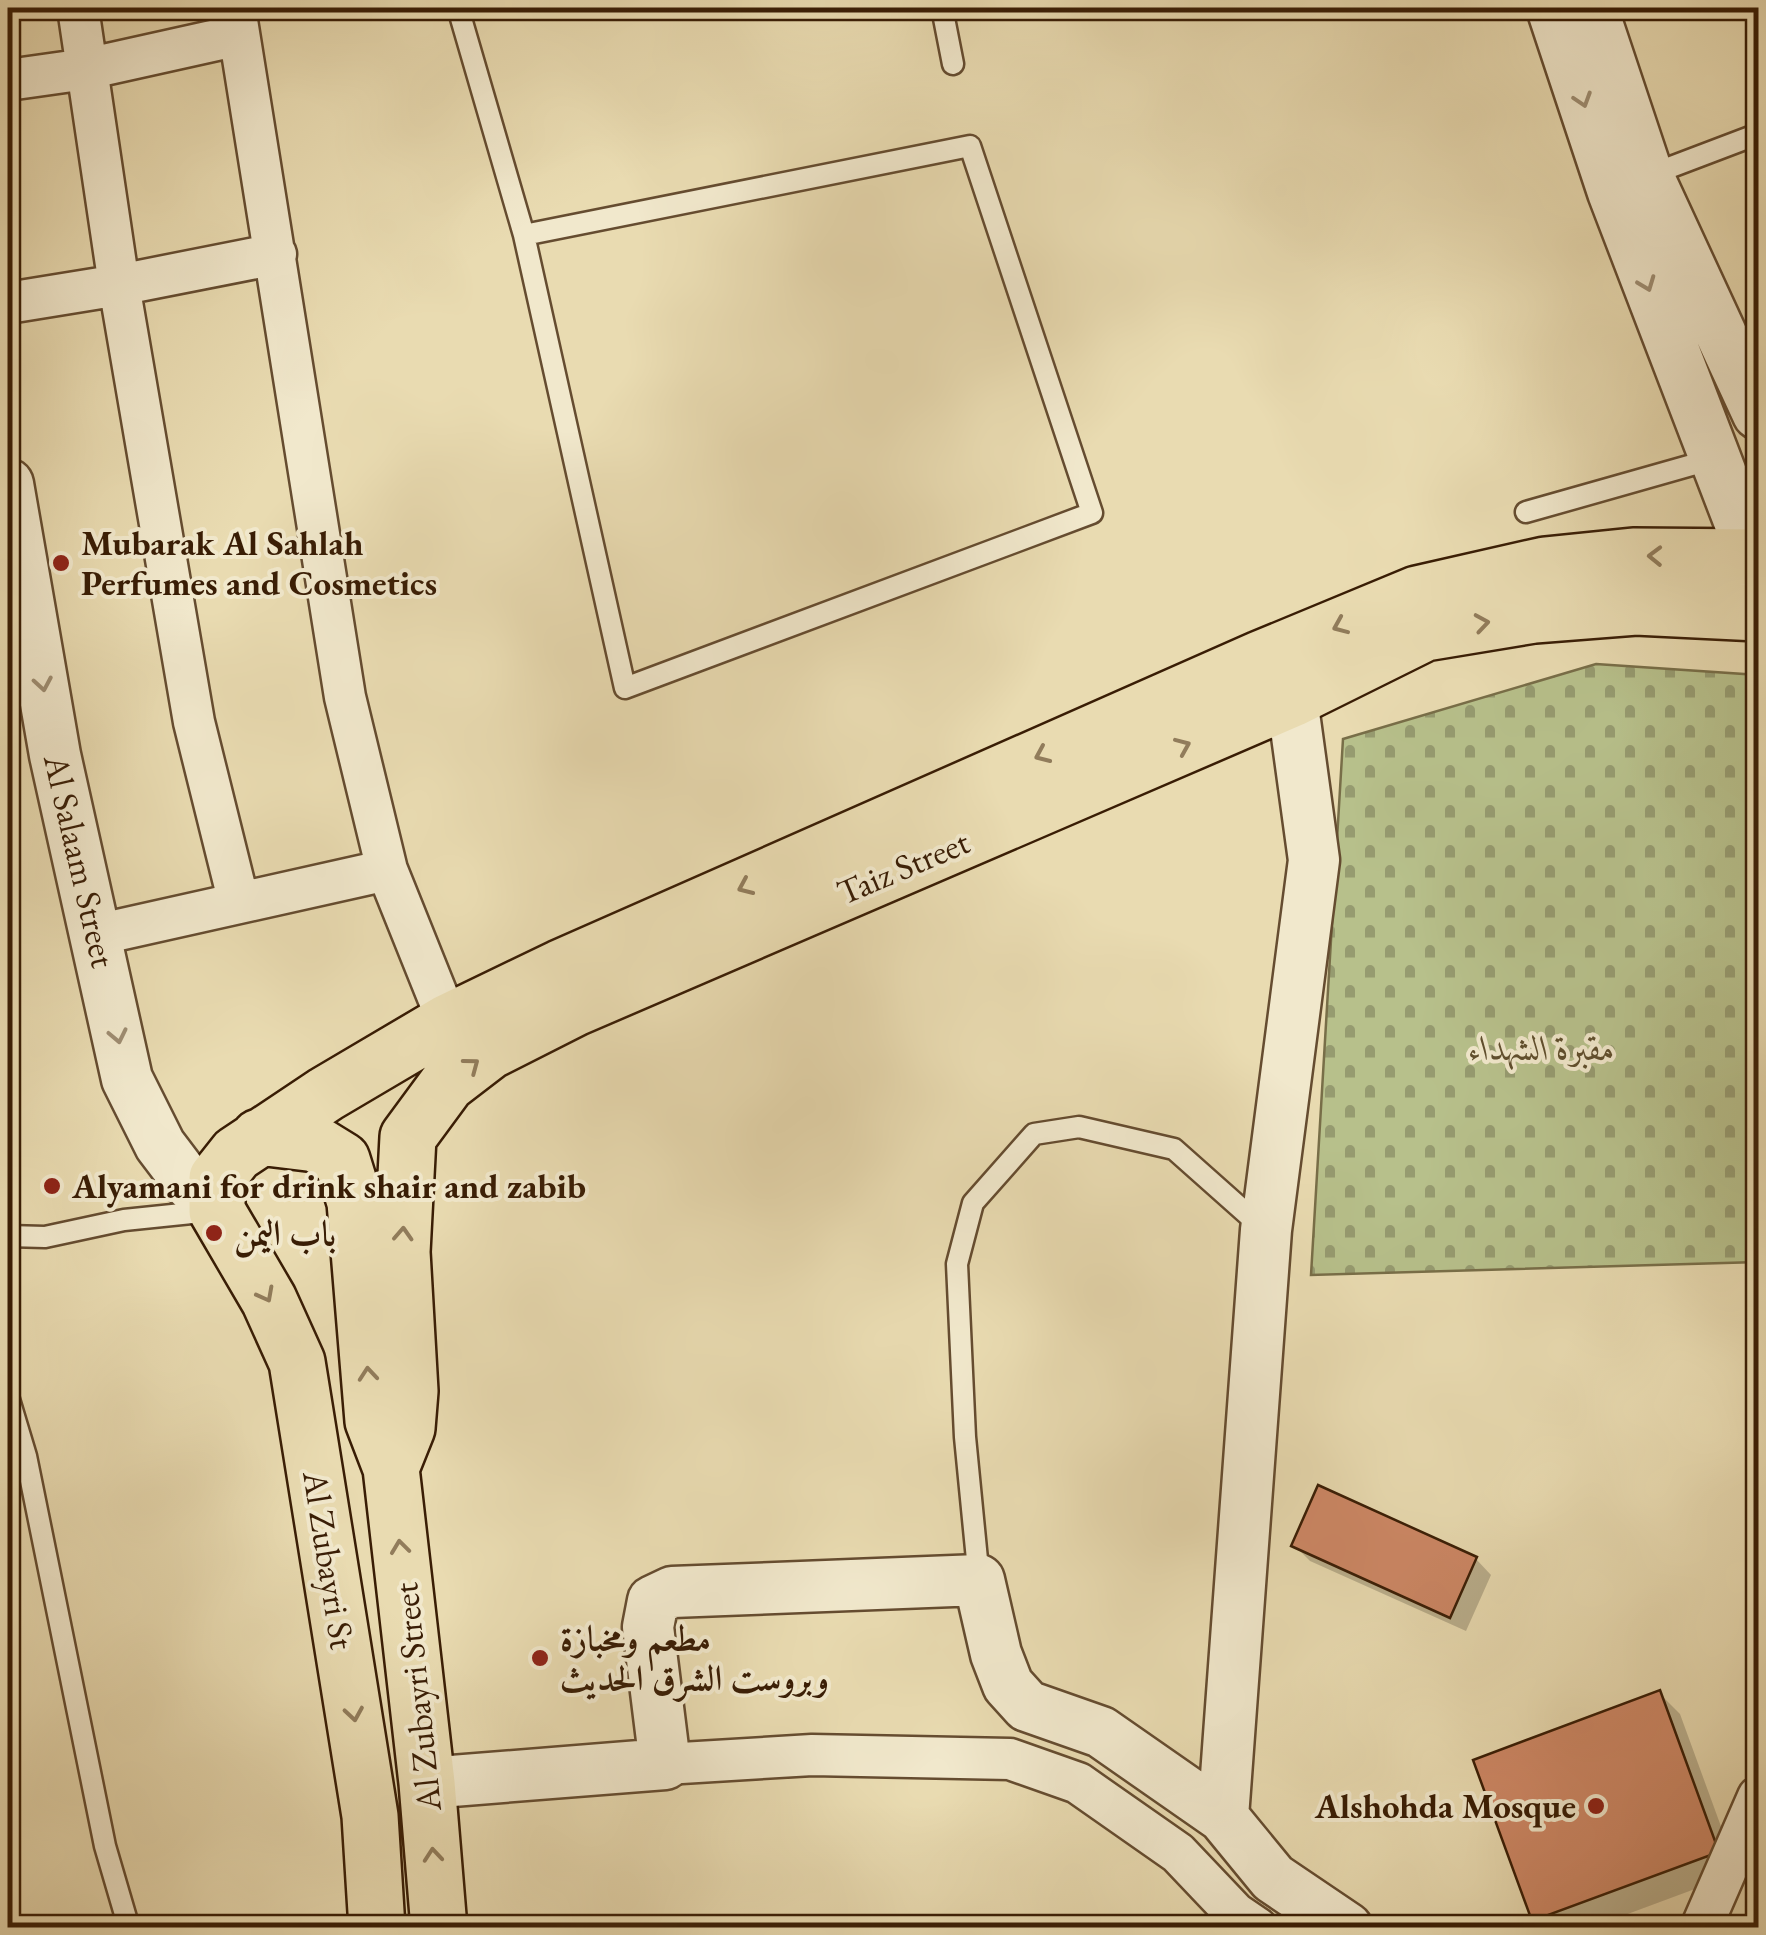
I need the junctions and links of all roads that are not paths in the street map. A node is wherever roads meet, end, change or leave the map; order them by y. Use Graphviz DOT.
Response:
graph roads {
  1 [pos="78,8"];
  2 [pos="458,8"];
  3 [pos="942,8"];
  4 [pos="1552,8"];
  5 [pos="1592,8"];
  6 [pos="237,21"];
  7 [pos="953,64"];
  8 [pos="86,69"];
  9 [pos="8,80"];
  10 [pos="1758,134"];
  11 [pos="1631,184"];
  12 [pos="524,235"];
  13 [pos="276,254"];
  14 [pos="119,285"];
  15 [pos="8,303"];
  16 [pos="1758,414"];
  17 [pos="1713,458"];
  18 [pos="1758,482"];
  19 [pos="8,484"];
  20 [pos="1526,512"];
  21 [pos="1756,565"];
  22 [pos="1758,613"];
  23 [pos="1292,699"];
  24 [pos="387,870"];
  25 [pos="239,903"];
  26 [pos="96,934"];
  27 [pos="448,1022"];
  28 [pos="260,1137"];
  29 [pos="218,1211"];
  30 [pos="1266,1230"];
  31 [pos="8,1236"];
  32 [pos="8,1396"];
  33 [pos="391,1468"];
  34 [pos="979,1580"];
  35 [pos="666,1764"];
  36 [pos="427,1783"];
  37 [pos="1758,1797"];
  38 [pos="1222,1817"];
  39 [pos="130,1928"];
  40 [pos="378,1928"];
  41 [pos="439,1928"];
  42 [pos="1257,1928"];
  43 [pos="1347,1928"];
  44 [pos="1700,1928"];
  1 -- 8 [label="street"];
  2 -- 12 [label="lane"];
  3 -- 7 [label="lane"];
  4 -- 11 [label="street, one-way"];
  5 -- 11 [label="street"];
  6 -- 8 [label="street"];
  6 -- 13 [label="street"];
  8 -- 9 [label="street"];
  8 -- 14 [label="street"];
  10 -- 11 [label="lane"];
  11 -- 16 [label="street"];
  11 -- 17 [label="street, one-way"];
  12 -- 12 [label="lane"];
  13 -- 14 [label="street"];
  13 -- 24 [label="street"];
  14 -- 15 [label="street"];
  14 -- 25 [label="street"];
  17 -- 18 [label="lane"];
  17 -- 20 [label="lane"];
  17 -- 21 [label="street"];
  19 -- 26 [label="street, Al Salaam Street, one-way"];
  21 -- 27 [label="main road, Taiz Street, one-way"];
  23 -- 22 [label="main road, Taiz Street, one-way"];
  23 -- 30 [label="street"];
  33 -- 23 [label="main road, Taiz Street, one-way"];
  24 -- 25 [label="street"];
  24 -- 27 [label="street"];
  25 -- 26 [label="street"];
  26 -- 29 [label="street, Al Salaam Street, one-way"];
  27 -- 28 [label="main road, Taiz Street"];
  28 -- 29 [label="main road, Taiz Street"];
  33 -- 28 [label="main road, one-way"];
  29 -- 31 [label="lane"];
  29 -- 40 [label="main road, Al Zubayri St, one-way"];
  30 -- 34 [label="lane"];
  30 -- 38 [label="street"];
  32 -- 39 [label="lane"];
  36 -- 33 [label="main road, Al Zubayri Street, one-way"];
  34 -- 35 [label="street"];
  34 -- 38 [label="street"];
  35 -- 36 [label="street"];
  35 -- 42 [label="street"];
  41 -- 36 [label="main road, Al Zubayri Street, one-way"];
  37 -- 44 [label="street"];
  38 -- 43 [label="street"];
}
